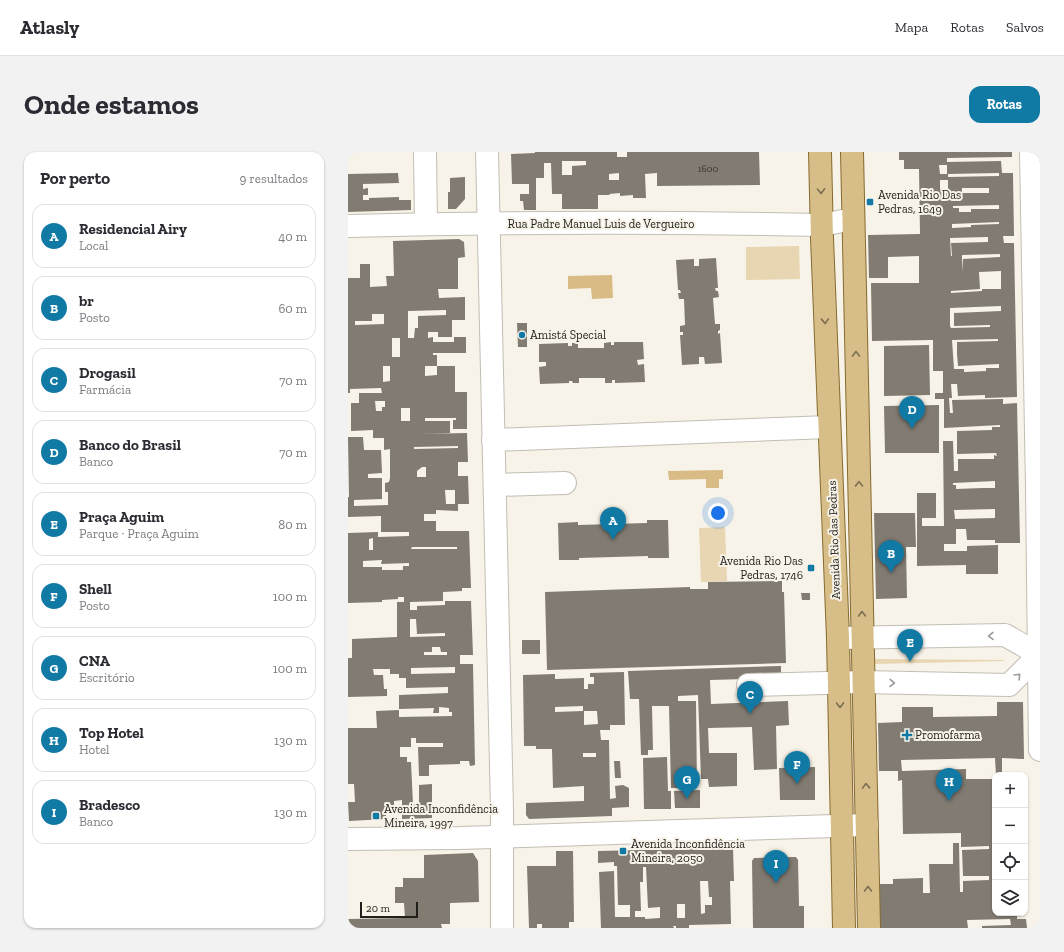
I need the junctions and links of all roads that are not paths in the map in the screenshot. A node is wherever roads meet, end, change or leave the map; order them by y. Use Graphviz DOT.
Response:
graph roads {
  1 [pos="425,152"];
  2 [pos="487,152"];
  3 [pos="820,152"];
  4 [pos="852,152"];
  5 [pos="1031,152"];
  6 [pos="853,219"];
  7 [pos="426,224"];
  8 [pos="489,224"];
  9 [pos="822,225"];
  10 [pos="348,226"];
  11 [pos="829,427"];
  12 [pos="493,440"];
  13 [pos="1038,467"];
  14 [pos="566,482"];
  15 [pos="495,485"];
  16 [pos="838,638"];
  17 [pos="862,638"];
  18 [pos="1040,655"];
  19 [pos="863,682"];
  20 [pos="839,683"];
  21 [pos="748,685"];
  22 [pos="1040,750"];
  23 [pos="866,825"];
  24 [pos="842,826"];
  25 [pos="502,836"];
  26 [pos="348,839"];
  27 [pos="502,928"];
  28 [pos="844,928"];
  29 [pos="869,928"];
  1 -- 7 [label="street"];
  2 -- 8 [label="street"];
  3 -- 9 [label="main road, Avenida Rio das Pedras, one-way"];
  4 -- 6 [label="main road"];
  5 -- 13 [label="street"];
  6 -- 9 [label="street, Rua Padre Manuel Luis de Vergueiro"];
  17 -- 6 [label="main road, one-way"];
  7 -- 8 [label="street, Rua Padre Manuel Luis de Vergueiro"];
  7 -- 10 [label="street, Rua Padre Manuel Luis de Vergueiro"];
  8 -- 9 [label="street, Rua Padre Manuel Luis de Vergueiro"];
  8 -- 12 [label="street"];
  9 -- 11 [label="main road, Avenida Rio das Pedras, one-way"];
  11 -- 12 [label="street"];
  11 -- 16 [label="main road, Avenida Rio das Pedras"];
  12 -- 15 [label="street"];
  13 -- 18 [label="street"];
  14 -- 15 [label="street"];
  15 -- 25 [label="street"];
  16 -- 17 [label="street"];
  16 -- 20 [label="main road, Avenida Rio das Pedras"];
  18 -- 17 [label="street, one-way"];
  17 -- 19 [label="main road"];
  19 -- 18 [label="street, one-way"];
  18 -- 22 [label="street"];
  19 -- 20 [label="street"];
  23 -- 19 [label="main road, one-way"];
  20 -- 21 [label="street"];
  20 -- 24 [label="main road, Avenida Rio das Pedras, one-way"];
  23 -- 24 [label="street"];
  29 -- 23 [label="main road, one-way"];
  24 -- 25 [label="street"];
  24 -- 28 [label="main road, Avenida Rio das Pedras"];
  25 -- 26 [label="street"];
  25 -- 27 [label="street"];
}
